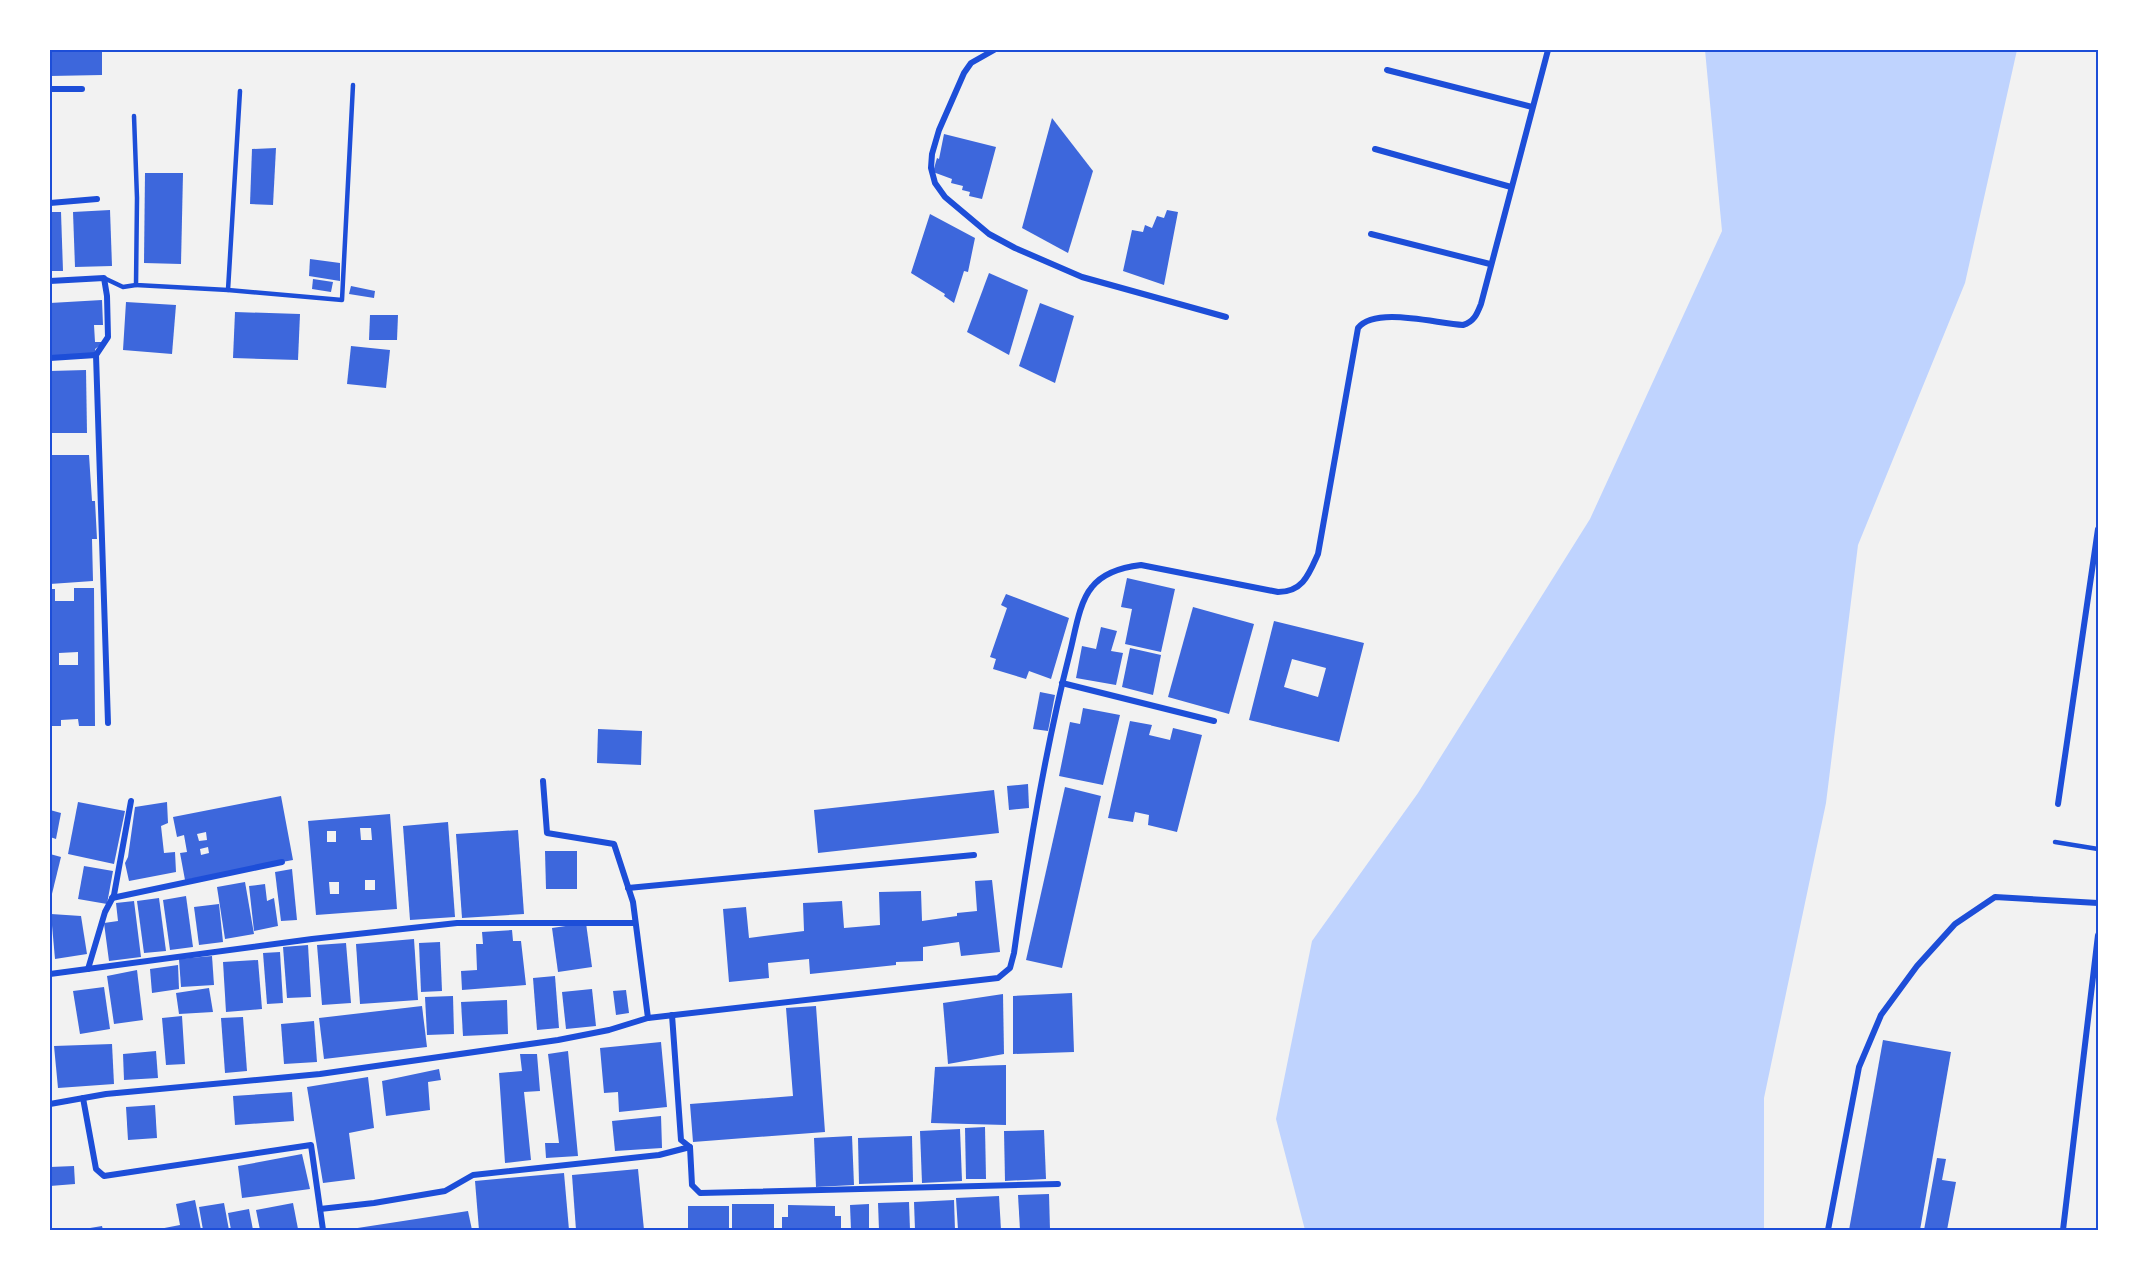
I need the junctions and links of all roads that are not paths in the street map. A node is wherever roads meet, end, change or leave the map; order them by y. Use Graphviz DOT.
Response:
graph roads {
  1 [pos="994,50"];
  2 [pos="1548,50"];
  3 [pos="1387,70"];
  4 [pos="353,85"];
  5 [pos="50,89"];
  6 [pos="82,89"];
  7 [pos="240,92"];
  8 [pos="1532,107"];
  9 [pos="134,116"];
  10 [pos="1375,149"];
  11 [pos="1511,188"];
  12 [pos="97,199"];
  13 [pos="50,203"];
  14 [pos="1371,234"];
  15 [pos="1491,264"];
  16 [pos="104,278"];
  17 [pos="50,281"];
  18 [pos="136,285"];
  19 [pos="228,290"];
  20 [pos="1226,317"];
  21 [pos="96,356"];
  22 [pos="50,358"];
  23 [pos="2098,529"];
  24 [pos="1062,683"];
  25 [pos="1214,721"];
  26 [pos="108,723"];
  27 [pos="543,781"];
  28 [pos="131,801"];
  29 [pos="2058,804"];
  30 [pos="2055,842"];
  31 [pos="2098,849"];
  32 [pos="974,855"];
  33 [pos="282,862"];
  34 [pos="628,888"];
  35 [pos="112,898"];
  36 [pos="2098,903"];
  37 [pos="635,923"];
  38 [pos="2098,935"];
  39 [pos="88,969"];
  40 [pos="50,974"];
  41 [pos="672,1016"];
  42 [pos="648,1018"];
  43 [pos="83,1098"];
  44 [pos="50,1104"];
  45 [pos="690,1147"];
  46 [pos="1058,1184"];
  47 [pos="320,1209"];
  48 [pos="323,1230"];
  49 [pos="1828,1230"];
  50 [pos="2063,1230"];
  1 -- 20 [label="street"];
  2 -- 8 [label="street"];
  3 -- 8 [label="street"];
  4 -- 19 [label="lane"];
  5 -- 6 [label="street"];
  7 -- 19 [label="lane"];
  8 -- 11 [label="street"];
  9 -- 18 [label="lane"];
  10 -- 11 [label="street"];
  11 -- 15 [label="street"];
  12 -- 13 [label="street"];
  14 -- 15 [label="street"];
  15 -- 24 [label="street"];
  16 -- 17 [label="street"];
  16 -- 18 [label="lane"];
  16 -- 21 [label="street"];
  18 -- 19 [label="lane"];
  21 -- 22 [label="street"];
  21 -- 26 [label="street"];
  23 -- 29 [label="street"];
  24 -- 25 [label="street"];
  24 -- 41 [label="street"];
  27 -- 34 [label="street"];
  28 -- 35 [label="street"];
  30 -- 31 [label="lane"];
  32 -- 34 [label="street"];
  33 -- 35 [label="street"];
  34 -- 37 [label="street"];
  35 -- 39 [label="street"];
  36 -- 49 [label="street"];
  37 -- 39 [label="street"];
  37 -- 42 [label="street"];
  38 -- 50 [label="street"];
  39 -- 40 [label="street"];
  41 -- 42 [label="street"];
  41 -- 45 [label="street"];
  42 -- 43 [label="street"];
  43 -- 44 [label="street"];
  43 -- 47 [label="street"];
  45 -- 46 [label="street"];
  45 -- 47 [label="street"];
  47 -- 48 [label="street"];
}
